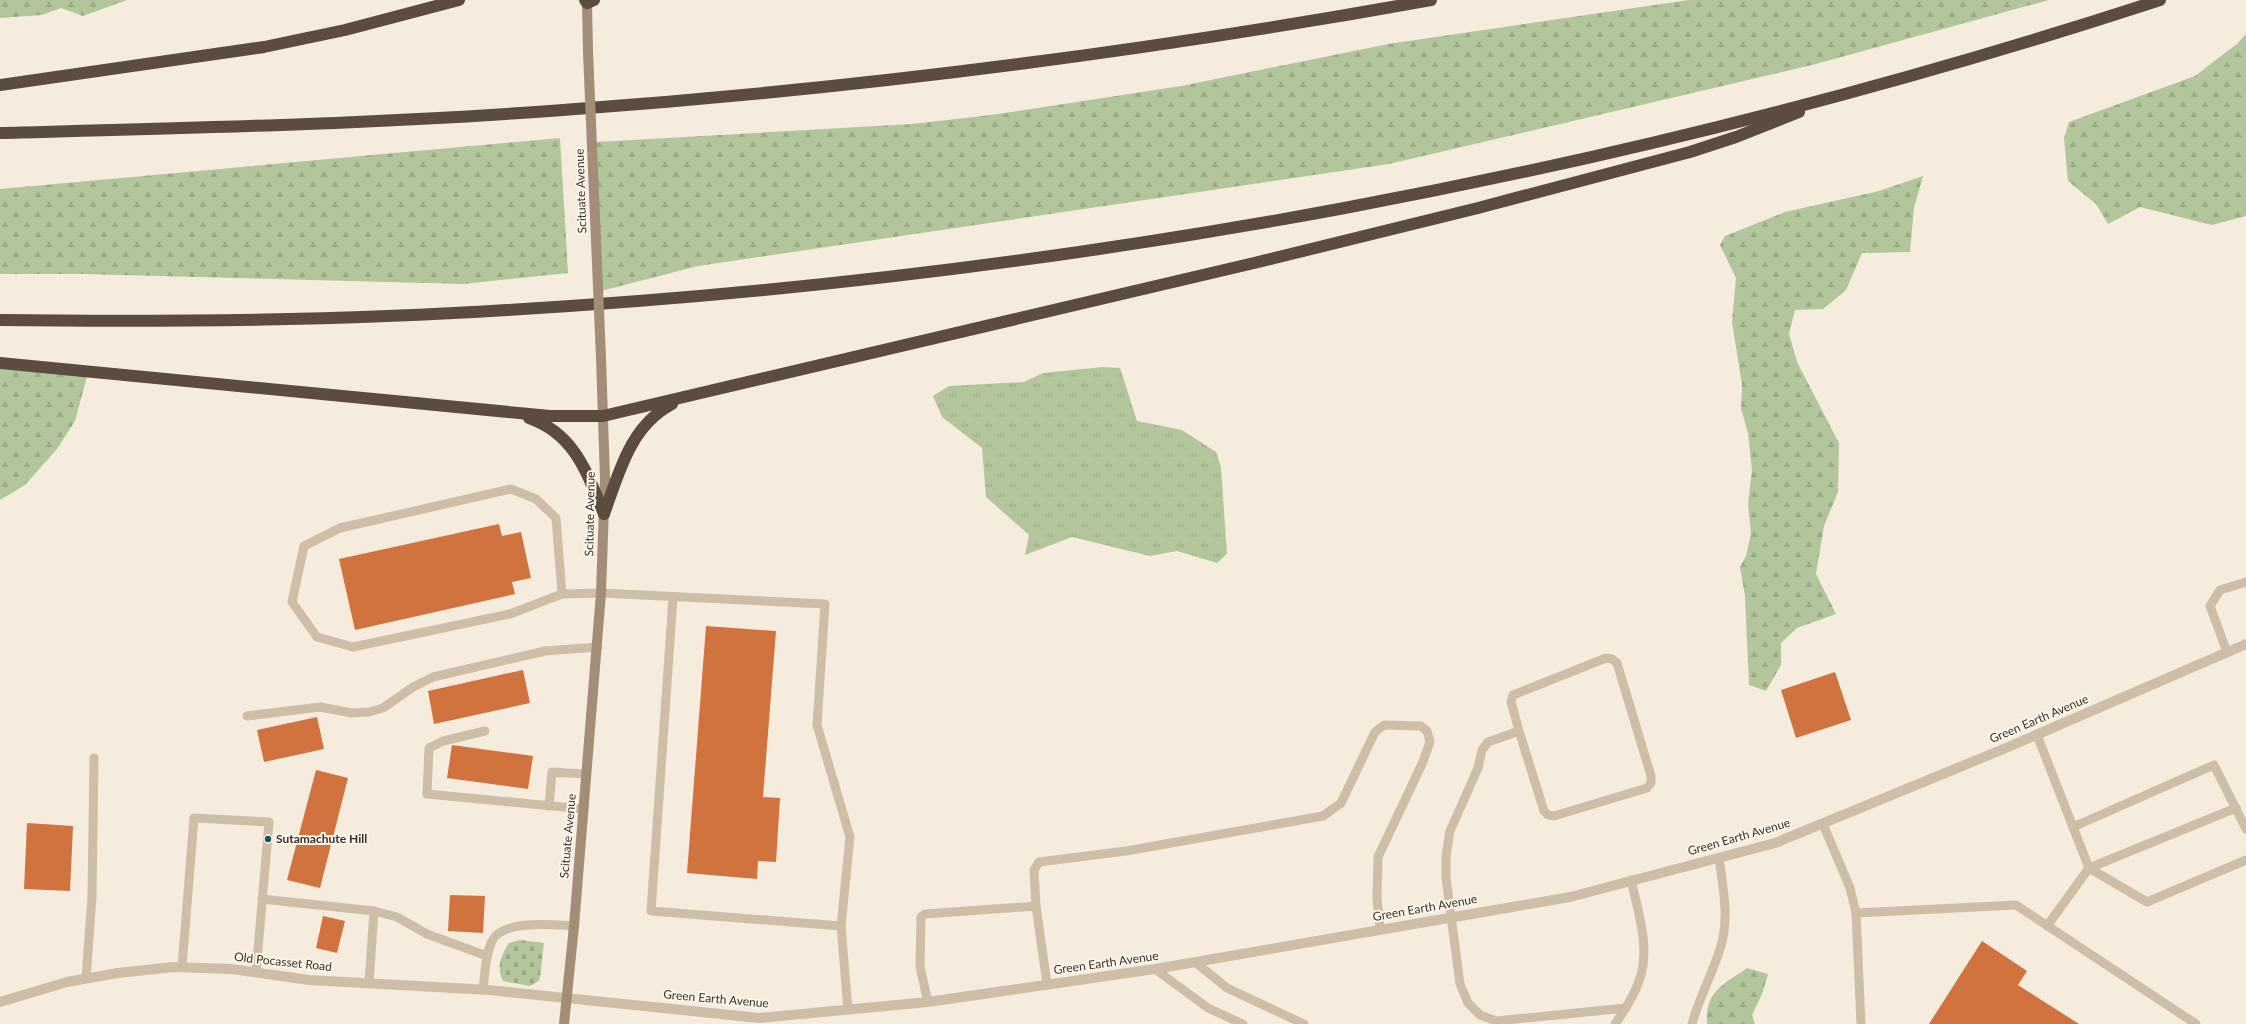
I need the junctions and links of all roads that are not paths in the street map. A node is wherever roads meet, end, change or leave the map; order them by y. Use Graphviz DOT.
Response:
graph roads {
  1 [pos="459,0"];
  2 [pos="1431,0"];
  3 [pos="2160,0"];
  4 [pos="588,1"];
  5 [pos="0,84"];
  6 [pos="1838,96"];
  7 [pos="0,133"];
  8 [pos="0,320"];
  9 [pos="0,363"];
  10 [pos="691,397"];
  11 [pos="503,412"];
  12 [pos="603,416"];
  13 [pos="604,514"];
  14 [pos="2246,582"];
  15 [pos="601,593"];
  16 [pos="562,594"];
  17 [pos="673,598"];
  18 [pos="2246,644"];
  19 [pos="598,647"];
  20 [pos="2227,652"];
  21 [pos="247,716"];
  22 [pos="486,731"];
  23 [pos="1519,731"];
  24 [pos="2037,735"];
  25 [pos="94,758"];
  26 [pos="586,774"];
  27 [pos="549,806"];
  28 [pos="2236,808"];
  29 [pos="584,809"];
  30 [pos="1823,824"];
  31 [pos="2073,827"];
  32 [pos="2246,829"];
  33 [pos="1719,858"];
  34 [pos="2246,860"];
  35 [pos="2089,868"];
  36 [pos="1631,880"];
  37 [pos="262,899"];
  38 [pos="1036,906"];
  39 [pos="374,911"];
  40 [pos="1856,913"];
  41 [pos="1451,917"];
  42 [pos="574,926"];
  43 [pos="841,926"];
  44 [pos="2047,926"];
  45 [pos="1380,929"];
  46 [pos="487,956"];
  47 [pos="1195,962"];
  48 [pos="182,967"];
  49 [pos="1155,969"];
  50 [pos="256,972"];
  51 [pos="86,978"];
  52 [pos="368,982"];
  53 [pos="1047,984"];
  54 [pos="483,990"];
  55 [pos="567,998"];
  56 [pos="0,1002"];
  57 [pos="928,1002"];
  58 [pos="1626,1008"];
  59 [pos="848,1010"];
  60 [pos="564,1024"];
  61 [pos="1243,1024"];
  62 [pos="1304,1024"];
  63 [pos="1616,1024"];
  64 [pos="1692,1024"];
  65 [pos="1862,1024"];
  66 [pos="2196,1024"];
  1 -- 5 [label="highway"];
  2 -- 7 [label="highway"];
  3 -- 6 [label="highway"];
  4 -- 12 [label="main road, Scituate Avenue, bridge"];
  6 -- 8 [label="highway"];
  6 -- 10 [label="highway"];
  9 -- 11 [label="highway"];
  10 -- 12 [label="highway"];
  10 -- 13 [label="highway"];
  11 -- 12 [label="highway"];
  11 -- 13 [label="highway"];
  12 -- 13 [label="main road, Scituate Avenue"];
  13 -- 15 [label="main road, Scituate Avenue"];
  14 -- 20 [label="lane"];
  15 -- 16 [label="lane"];
  15 -- 17 [label="lane"];
  15 -- 19 [label="main road, Scituate Avenue"];
  16 -- 16 [label="lane"];
  17 -- 43 [label="lane"];
  17 -- 43 [label="lane"];
  18 -- 20 [label="street, Green Earth Avenue"];
  19 -- 21 [label="lane"];
  19 -- 26 [label="main road, Scituate Avenue"];
  20 -- 24 [label="street, Green Earth Avenue"];
  22 -- 27 [label="lane"];
  23 -- 23 [label="lane"];
  23 -- 41 [label="lane"];
  24 -- 30 [label="street, Green Earth Avenue"];
  24 -- 31 [label="lane"];
  25 -- 51 [label="lane"];
  26 -- 27 [label="lane"];
  26 -- 29 [label="main road, Scituate Avenue"];
  27 -- 29 [label="lane"];
  28 -- 31 [label="lane"];
  28 -- 32 [label="lane"];
  28 -- 35 [label="lane"];
  29 -- 42 [label="main road, Scituate Avenue"];
  30 -- 33 [label="street, Green Earth Avenue"];
  30 -- 40 [label="lane"];
  31 -- 35 [label="lane"];
  33 -- 36 [label="street, Green Earth Avenue"];
  33 -- 64 [label="lane"];
  34 -- 35 [label="lane"];
  35 -- 44 [label="lane"];
  36 -- 41 [label="street, Green Earth Avenue"];
  36 -- 58 [label="lane"];
  37 -- 39 [label="lane"];
  37 -- 48 [label="lane"];
  37 -- 50 [label="lane"];
  38 -- 45 [label="lane"];
  38 -- 53 [label="lane"];
  38 -- 57 [label="lane"];
  39 -- 46 [label="lane"];
  39 -- 52 [label="lane"];
  40 -- 44 [label="lane"];
  40 -- 65 [label="lane"];
  41 -- 45 [label="street, Green Earth Avenue"];
  41 -- 58 [label="lane"];
  42 -- 46 [label="lane"];
  42 -- 55 [label="main road, Scituate Avenue"];
  43 -- 59 [label="lane"];
  44 -- 66 [label="lane"];
  45 -- 47 [label="street, Green Earth Avenue"];
  46 -- 54 [label="lane"];
  47 -- 49 [label="street, Green Earth Avenue"];
  47 -- 62 [label="lane"];
  48 -- 50 [label="street, Old Pocasset Road"];
  48 -- 51 [label="street, Old Pocasset Road"];
  49 -- 53 [label="street, Green Earth Avenue"];
  49 -- 61 [label="lane"];
  50 -- 52 [label="street, Old Pocasset Road"];
  51 -- 56 [label="street, Old Pocasset Road"];
  52 -- 54 [label="street, Old Pocasset Road"];
  53 -- 57 [label="street, Green Earth Avenue"];
  54 -- 55 [label="street, Old Pocasset Road"];
  55 -- 59 [label="street, Green Earth Avenue"];
  55 -- 60 [label="main road, Scituate Avenue"];
  57 -- 59 [label="street, Green Earth Avenue"];
  58 -- 63 [label="lane"];
}
